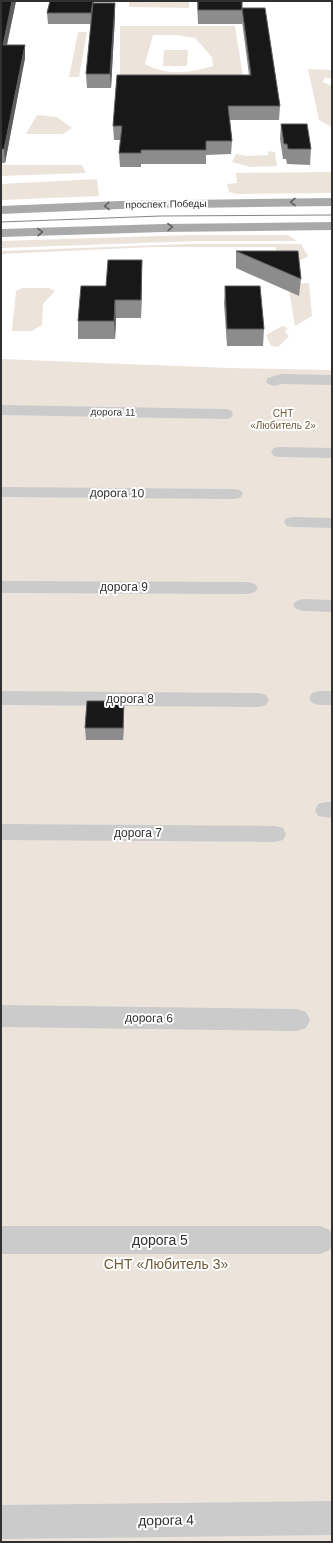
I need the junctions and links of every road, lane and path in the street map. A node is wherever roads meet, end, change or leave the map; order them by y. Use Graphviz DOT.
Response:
graph roads {
  1 [pos="332,202"];
  2 [pos="1,210"];
  3 [pos="332,226"];
  4 [pos="1,233"];
  5 [pos="332,380"];
  6 [pos="274,381"];
  7 [pos="1,410"];
  8 [pos="225,414"];
  9 [pos="280,452"];
  10 [pos="332,453"];
  11 [pos="1,492"];
  12 [pos="234,494"];
  13 [pos="293,522"];
  14 [pos="332,523"];
  15 [pos="1,586"];
  16 [pos="248,588"];
  17 [pos="303,605"];
  18 [pos="332,606"];
  19 [pos="1,698"];
  20 [pos="259,700"];
  21 [pos="1,832"];
  22 [pos="275,834"];
  23 [pos="1,1016"];
  24 [pos="296,1020"];
  25 [pos="1,1240"];
  26 [pos="320,1240"];
  27 [pos="332,1518"];
  28 [pos="1,1522"];
  1 -- 2 [label="main road, проспект Победы, one-way"];
  4 -- 3 [label="main road, проспект Победы, one-way"];
  5 -- 6 [label="street"];
  7 -- 8 [label="street, дорога 11"];
  9 -- 10 [label="street"];
  11 -- 12 [label="street, дорога 10"];
  13 -- 14 [label="street"];
  15 -- 16 [label="street, дорога 9"];
  17 -- 18 [label="street"];
  19 -- 20 [label="street, дорога 8"];
  21 -- 22 [label="street, дорога 7"];
  23 -- 24 [label="street, дорога 6"];
  25 -- 26 [label="street, дорога 5"];
  27 -- 28 [label="street, дорога 4"];
}
